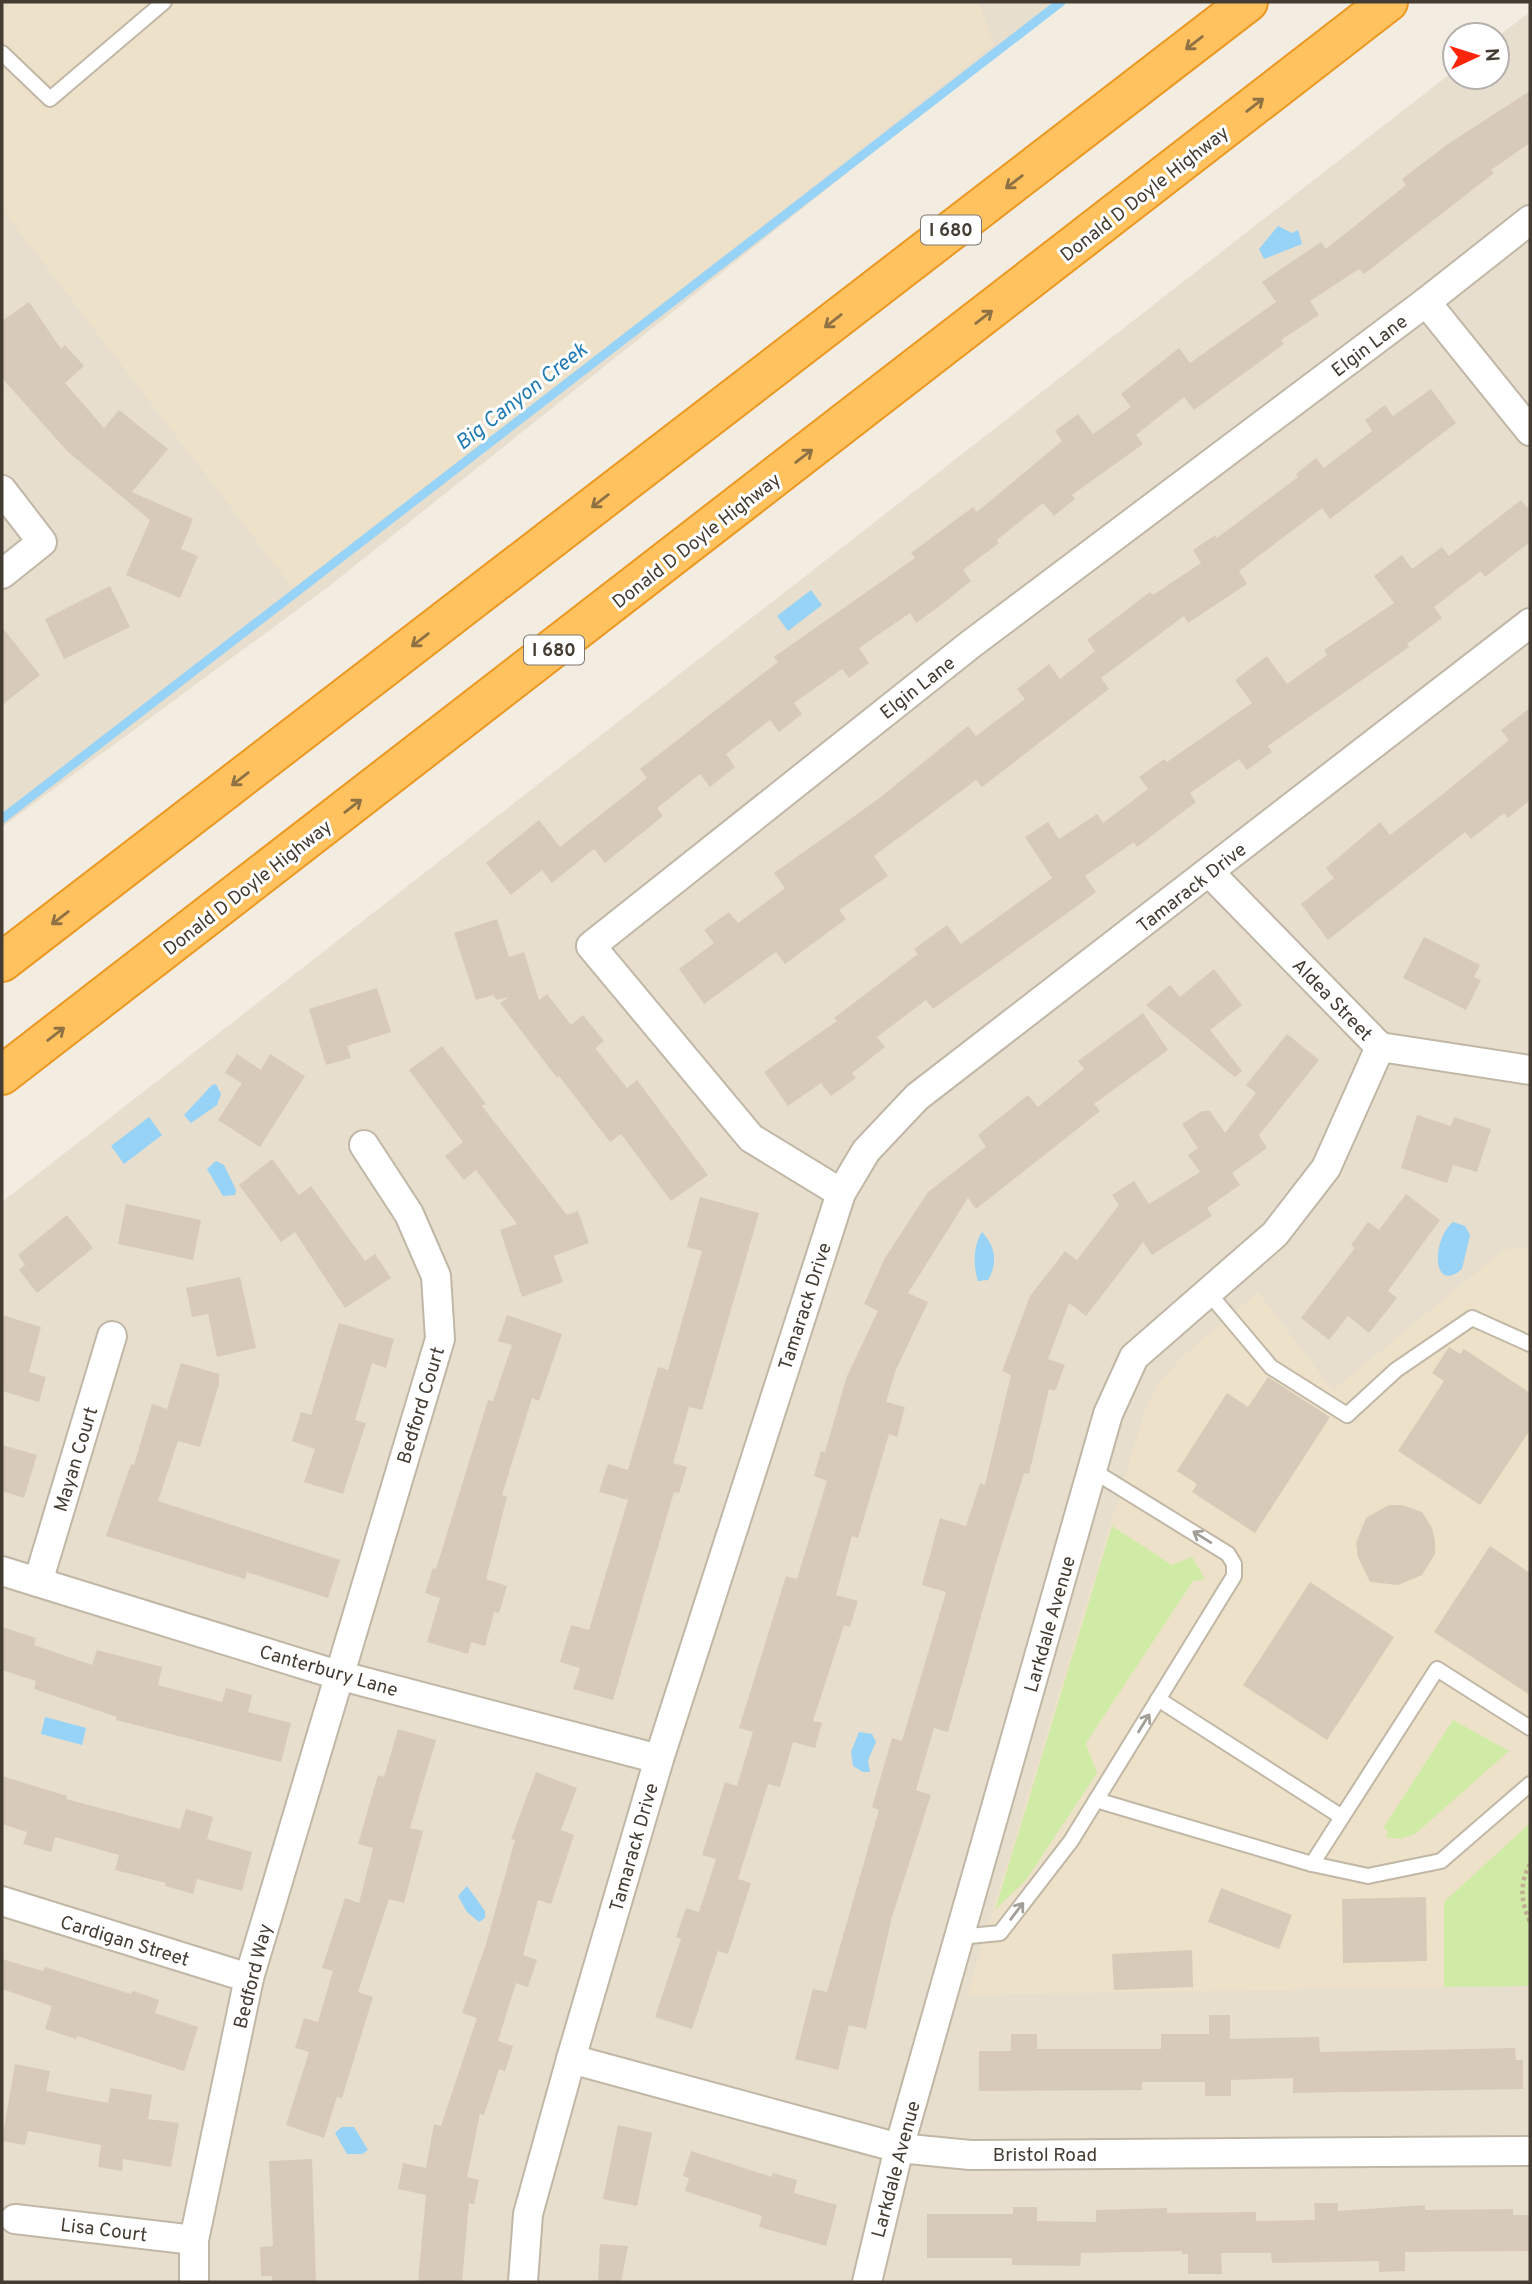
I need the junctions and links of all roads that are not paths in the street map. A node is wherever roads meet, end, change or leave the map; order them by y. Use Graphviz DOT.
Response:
graph roads {
  1 [pos="164,2"];
  2 [pos="1248,2"];
  3 [pos="1388,2"];
  4 [pos="2,53"];
  5 [pos="1530,220"];
  6 [pos="1426,302"];
  7 [pos="1530,431"];
  8 [pos="2,490"];
  9 [pos="2,574"];
  10 [pos="1530,623"];
  11 [pos="1210,873"];
  12 [pos="2,962"];
  13 [pos="1380,1047"];
  14 [pos="1530,1070"];
  15 [pos="2,1075"];
  16 [pos="364,1145"];
  17 [pos="841,1193"];
  18 [pos="1207,1292"];
  19 [pos="112,1336"];
  20 [pos="1530,1344"];
  21 [pos="1092,1470"];
  22 [pos="2,1571"];
  23 [pos="38,1582"];
  24 [pos="338,1675"];
  25 [pos="1158,1699"];
  26 [pos="1530,1728"];
  27 [pos="659,1759"];
  28 [pos="1530,1784"];
  29 [pos="1096,1800"];
  30 [pos="1342,1817"];
  31 [pos="1312,1864"];
  32 [pos="2,1901"];
  33 [pos="960,1937"];
  34 [pos="248,1978"];
  35 [pos="571,2059"];
  36 [pos="900,2148"];
  37 [pos="1530,2151"];
  38 [pos="15,2218"];
  39 [pos="194,2240"];
  40 [pos="194,2282"];
  41 [pos="523,2282"];
  42 [pos="867,2282"];
  1 -- 4 [label="lane"];
  2 -- 12 [label="highway, I 680, one-way"];
  15 -- 3 [label="highway, Donald D Doyle Highway / I 680, one-way"];
  5 -- 6 [label="street, Elgin Lane"];
  6 -- 7 [label="street"];
  6 -- 17 [label="street, Elgin Lane"];
  8 -- 9 [label="street"];
  10 -- 11 [label="street, Tamarack Drive"];
  11 -- 13 [label="street, Aldea Street"];
  11 -- 17 [label="street, Tamarack Drive"];
  13 -- 14 [label="street, Aldea Street"];
  13 -- 18 [label="street, Larkdale Avenue"];
  16 -- 24 [label="street, Bedford Court"];
  17 -- 27 [label="street, Tamarack Drive"];
  18 -- 20 [label="lane"];
  18 -- 21 [label="street, Larkdale Avenue"];
  19 -- 23 [label="street, Mayan Court"];
  25 -- 21 [label="lane, one-way"];
  21 -- 33 [label="street, Larkdale Avenue"];
  22 -- 23 [label="street, Canterbury Lane"];
  23 -- 24 [label="street, Canterbury Lane"];
  24 -- 27 [label="street, Canterbury Lane"];
  24 -- 34 [label="street, Bedford Way"];
  29 -- 25 [label="lane, one-way"];
  25 -- 30 [label="lane"];
  26 -- 30 [label="lane"];
  27 -- 35 [label="street, Tamarack Drive"];
  28 -- 31 [label="lane"];
  29 -- 31 [label="lane"];
  33 -- 29 [label="lane, one-way"];
  30 -- 31 [label="lane"];
  32 -- 34 [label="street, Cardigan Street"];
  33 -- 36 [label="street, Larkdale Avenue"];
  34 -- 39 [label="street, Bedford Way"];
  35 -- 36 [label="street, Bristol Road"];
  35 -- 41 [label="street, Tamarack Drive"];
  36 -- 37 [label="street, Bristol Road"];
  36 -- 42 [label="street, Larkdale Avenue"];
  38 -- 39 [label="street, Lisa Court"];
  39 -- 40 [label="street, Bedford Way"];
}
